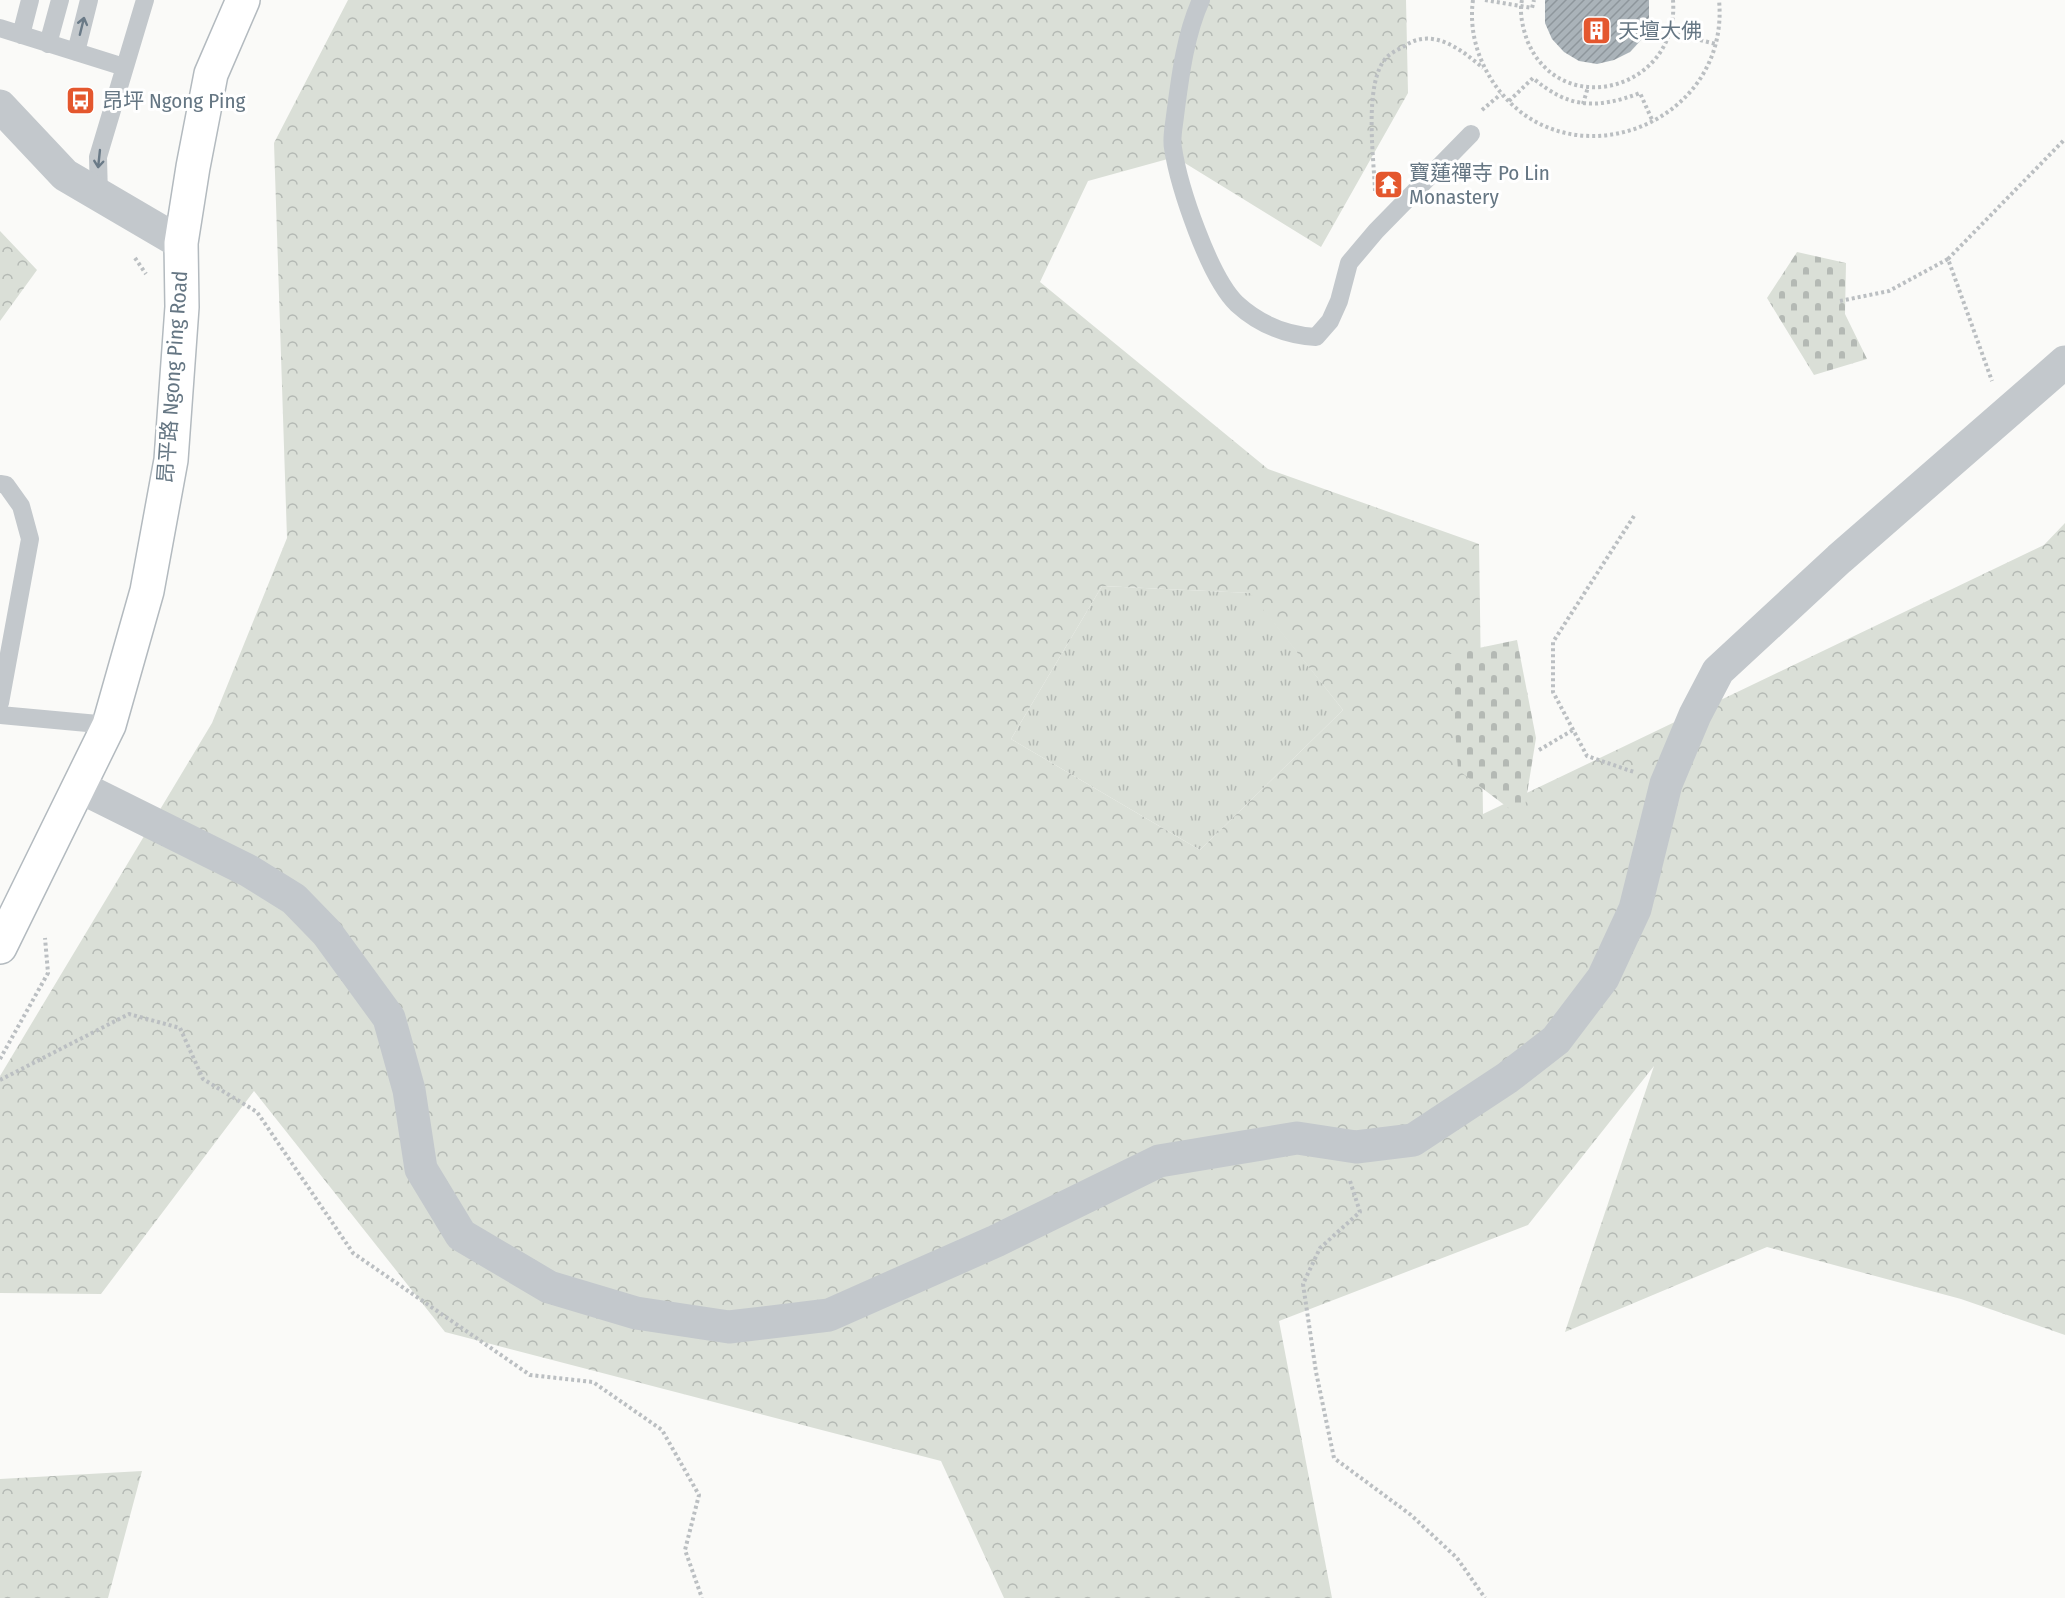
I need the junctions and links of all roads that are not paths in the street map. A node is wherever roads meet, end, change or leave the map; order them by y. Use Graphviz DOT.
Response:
graph roads {
  1 [pos="30,0"];
  2 [pos="60,0"];
  3 [pos="89,0"];
  4 [pos="145,0"];
  5 [pos="243,0"];
  6 [pos="1202,0"];
  7 [pos="0,28"];
  8 [pos="21,35"];
  9 [pos="48,44"];
  10 [pos="76,52"];
  11 [pos="124,67"];
  12 [pos="0,106"];
  13 [pos="1471,134"];
  14 [pos="99,197"];
  15 [pos="181,243"];
  16 [pos="2065,362"];
  17 [pos="0,484"];
  18 [pos="0,703"];
  19 [pos="0,715"];
  20 [pos="108,725"];
  21 [pos="80,787"];
  22 [pos="0,947"];
  1 -- 8 [label="lane"];
  2 -- 9 [label="lane"];
  10 -- 3 [label="lane, one-way"];
  4 -- 11 [label="lane"];
  5 -- 15 [label="main road, 昂平路 Ngong Ping Road"];
  6 -- 13 [label="lane"];
  7 -- 8 [label="lane"];
  8 -- 9 [label="lane"];
  9 -- 10 [label="lane"];
  10 -- 11 [label="lane"];
  11 -- 14 [label="lane, one-way"];
  12 -- 14 [label="street"];
  14 -- 15 [label="street"];
  15 -- 20 [label="main road, 昂平路 Ngong Ping Road"];
  16 -- 21 [label="street"];
  17 -- 18 [label="lane"];
  19 -- 20 [label="lane"];
  20 -- 21 [label="main road, 昂平路 Ngong Ping Road"];
  21 -- 22 [label="main road, 昂平路 Ngong Ping Road"];
}
